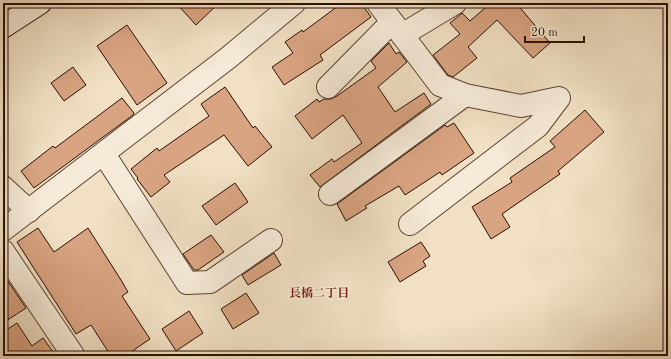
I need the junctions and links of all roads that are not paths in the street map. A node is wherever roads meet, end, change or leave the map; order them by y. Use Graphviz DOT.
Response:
graph roads {
  1 [pos="40,3"];
  2 [pos="294,3"];
  3 [pos="378,3"];
  4 [pos="455,3"];
  5 [pos="3,27"];
  6 [pos="397,29"];
  7 [pos="328,87"];
  8 [pos="465,95"];
  9 [pos="104,154"];
  10 [pos="3,187"];
  11 [pos="330,194"];
  12 [pos="29,211"];
  13 [pos="410,224"];
  14 [pos="3,230"];
  15 [pos="271,240"];
  16 [pos="3,251"];
  17 [pos="76,352"];
  1 -- 5 [label="street"];
  2 -- 9 [label="street"];
  3 -- 6 [label="street"];
  4 -- 6 [label="street"];
  6 -- 7 [label="street"];
  6 -- 8 [label="street"];
  8 -- 11 [label="street"];
  8 -- 13 [label="street"];
  9 -- 12 [label="street"];
  9 -- 15 [label="street"];
  10 -- 12 [label="street"];
  12 -- 14 [label="street"];
  16 -- 17 [label="street"];
}
